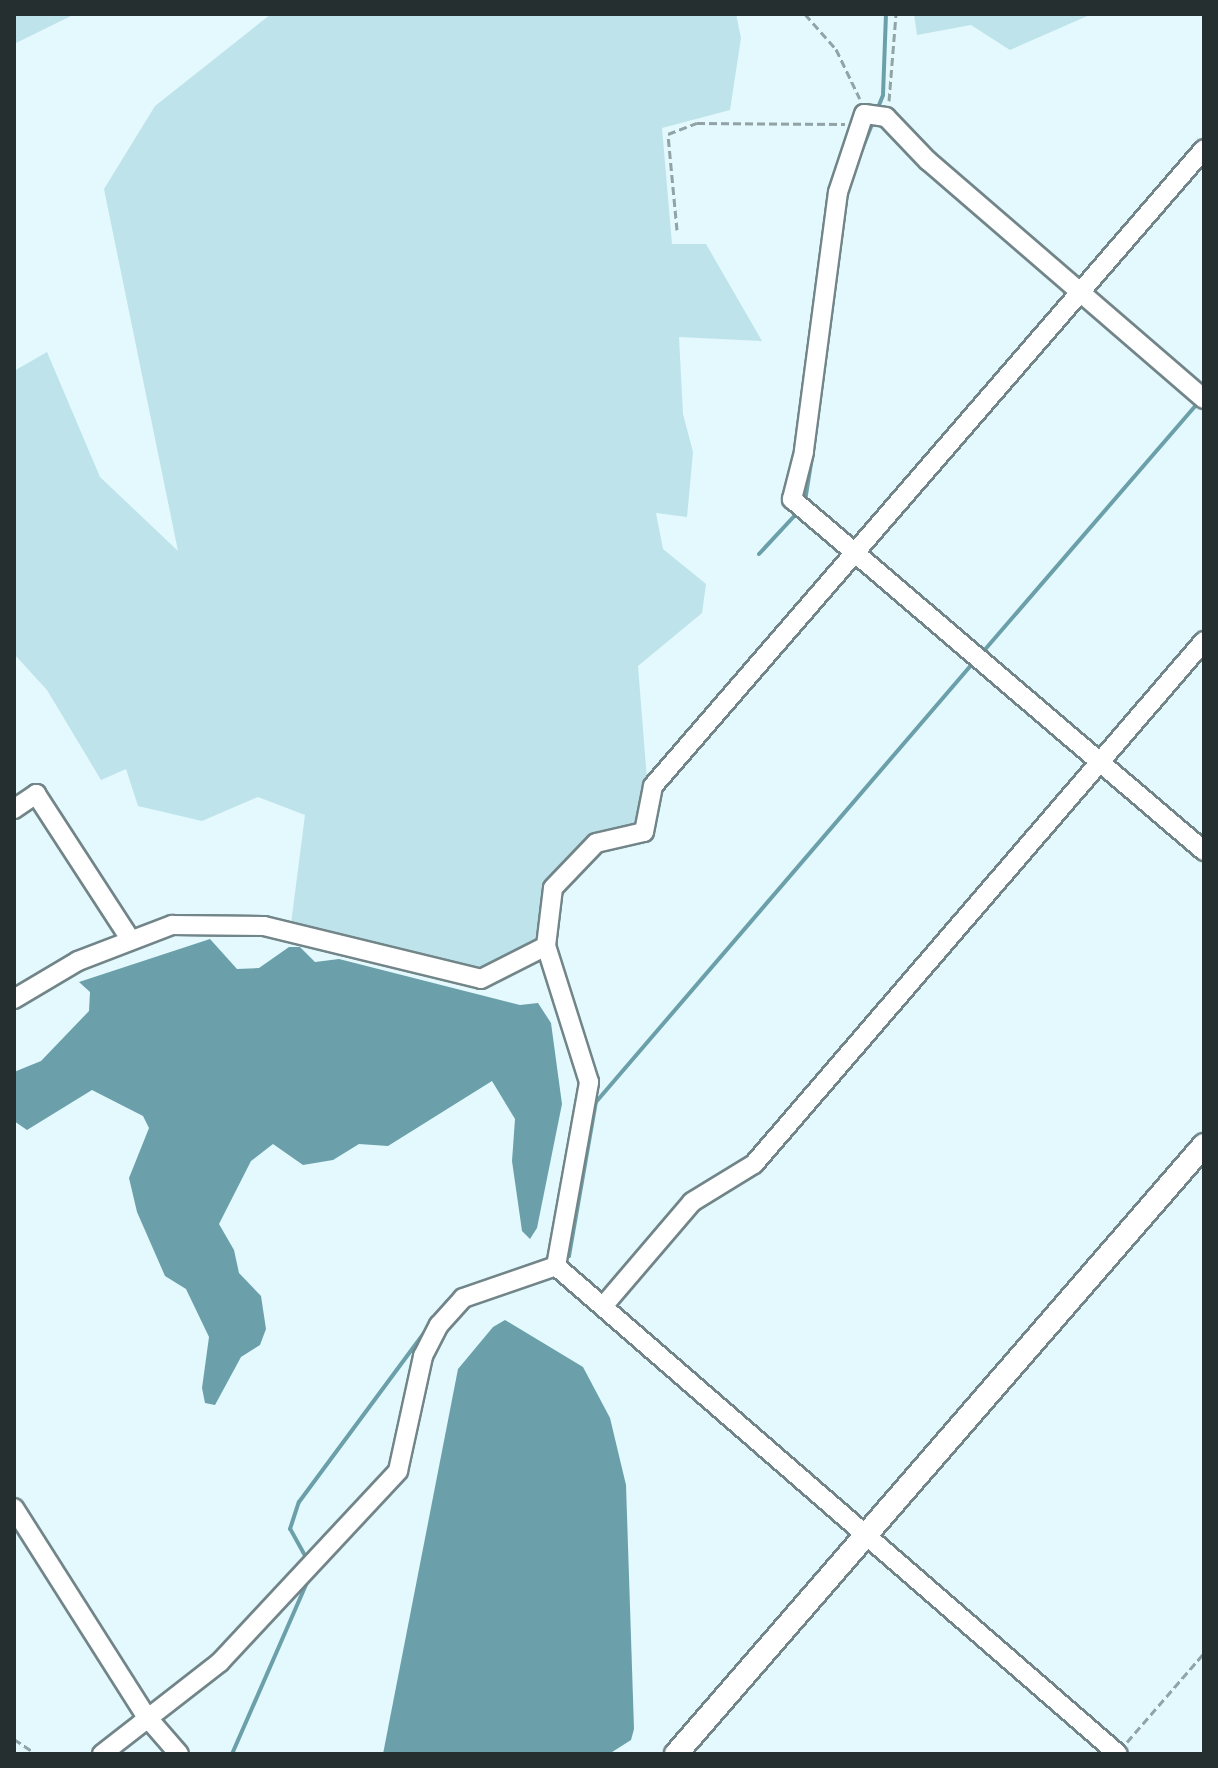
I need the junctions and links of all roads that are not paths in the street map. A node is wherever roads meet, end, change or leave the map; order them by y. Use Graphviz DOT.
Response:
graph roads {
  1 [pos="1204,149"];
  2 [pos="1080,293"];
  3 [pos="1204,399"];
  4 [pos="857,551"];
  5 [pos="1204,641"];
  6 [pos="1099,763"];
  7 [pos="14,809"];
  8 [pos="1204,851"];
  9 [pos="130,939"];
  10 [pos="546,946"];
  11 [pos="14,999"];
  12 [pos="1204,1145"];
  13 [pos="556,1266"];
  14 [pos="605,1304"];
  15 [pos="14,1508"];
  16 [pos="866,1534"];
  17 [pos="146,1716"];
  18 [pos="102,1754"];
  19 [pos="179,1754"];
  20 [pos="676,1754"];
  21 [pos="1118,1754"];
  1 -- 2 [label="street"];
  2 -- 3 [label="street"];
  2 -- 4 [label="street"];
  2 -- 4 [label="street"];
  4 -- 6 [label="street"];
  4 -- 10 [label="street"];
  5 -- 6 [label="street"];
  6 -- 8 [label="street"];
  6 -- 14 [label="street"];
  7 -- 9 [label="street"];
  9 -- 10 [label="street"];
  9 -- 11 [label="street"];
  10 -- 13 [label="street"];
  12 -- 16 [label="street"];
  13 -- 14 [label="street"];
  13 -- 17 [label="street"];
  14 -- 16 [label="street"];
  15 -- 17 [label="street"];
  16 -- 20 [label="street"];
  16 -- 21 [label="street"];
  17 -- 18 [label="street"];
  17 -- 19 [label="street"];
}
